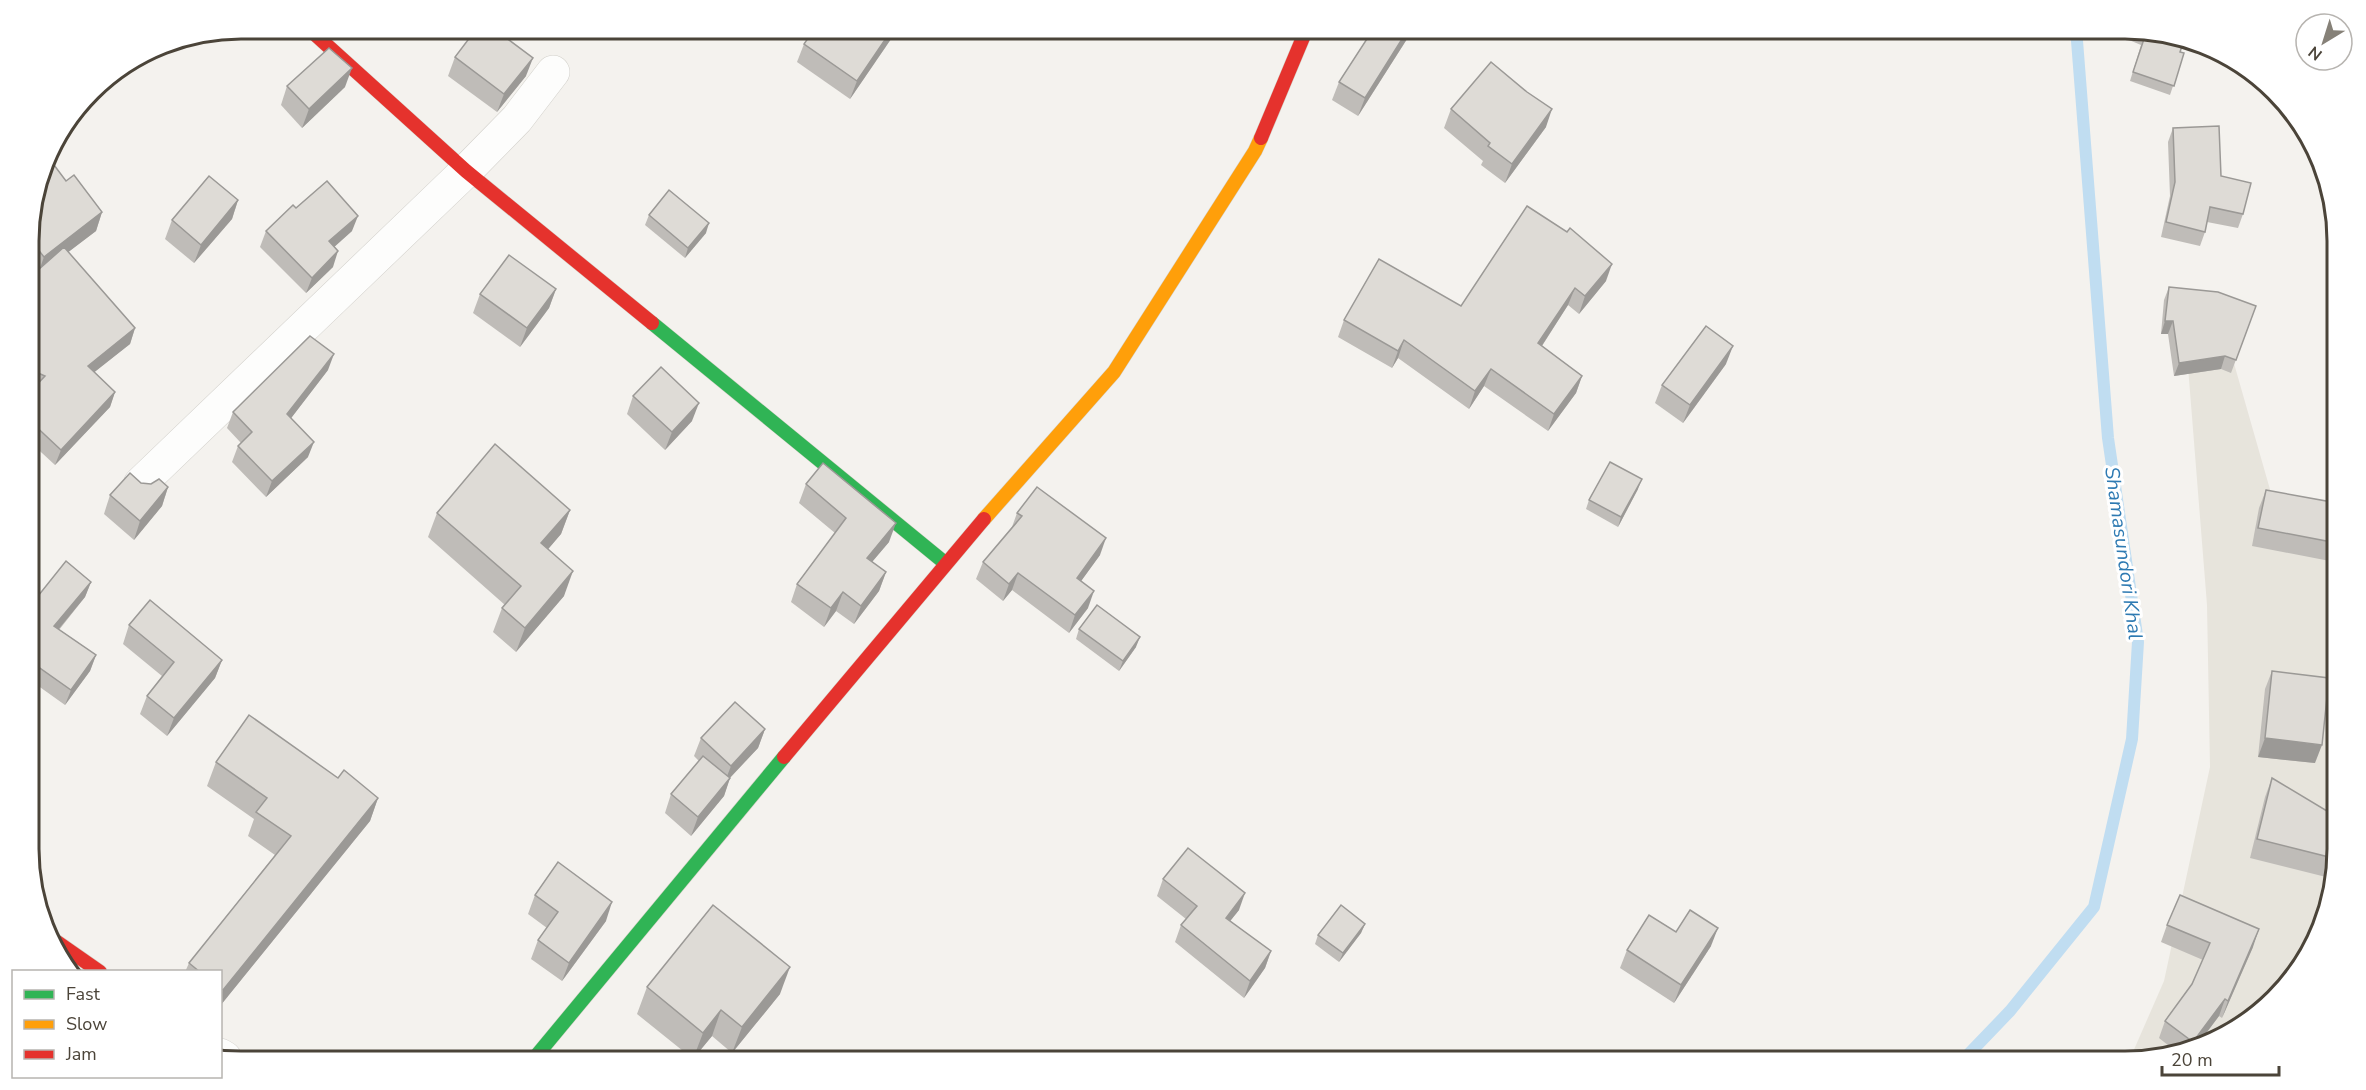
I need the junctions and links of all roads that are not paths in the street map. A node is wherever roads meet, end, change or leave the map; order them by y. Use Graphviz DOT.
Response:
graph roads {
  1 [pos="320,39"];
  2 [pos="1302,39"];
  3 [pos="554,72"];
  4 [pos="466,171"];
  5 [pos="140,484"];
  6 [pos="945,563"];
  7 [pos="65,947"];
  8 [pos="97,970"];
  9 [pos="540,1051"];
  1 -- 4 [label="street"];
  2 -- 6 [label="street"];
  3 -- 4 [label="street"];
  4 -- 5 [label="street"];
  4 -- 6 [label="street"];
  6 -- 9 [label="street"];
  7 -- 8 [label="street"];
}
